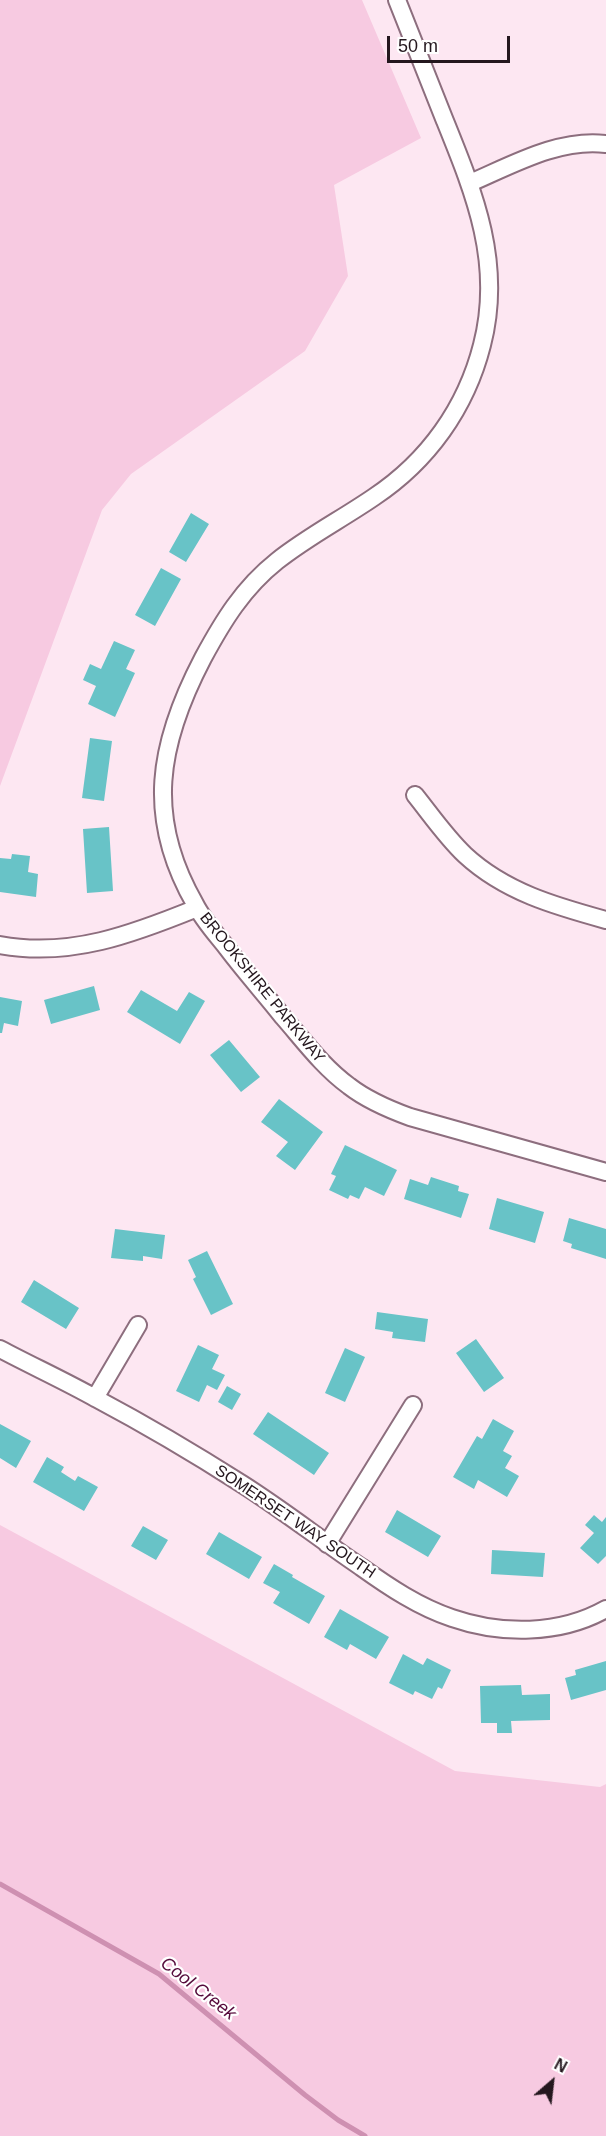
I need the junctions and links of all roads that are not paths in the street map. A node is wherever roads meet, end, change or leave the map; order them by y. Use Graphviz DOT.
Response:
graph roads {
  1 [pos="397,0"];
  2 [pos="606,144"];
  3 [pos="470,183"];
  4 [pos="414,795"];
  5 [pos="197,908"];
  6 [pos="606,920"];
  7 [pos="0,945"];
  8 [pos="606,1172"];
  9 [pos="138,1325"];
  10 [pos="0,1349"];
  11 [pos="95,1398"];
  12 [pos="413,1405"];
  13 [pos="327,1544"];
  14 [pos="606,1609"];
  1 -- 3 [label="street, BROOKSHIRE PARKWAY"];
  2 -- 3 [label="street"];
  3 -- 5 [label="street, BROOKSHIRE PARKWAY"];
  4 -- 6 [label="street"];
  5 -- 7 [label="street"];
  5 -- 8 [label="street, BROOKSHIRE PARKWAY"];
  9 -- 11 [label="street"];
  10 -- 11 [label="street, SOMERSET WAY SOUTH"];
  11 -- 13 [label="street, SOMERSET WAY SOUTH"];
  12 -- 13 [label="street"];
  13 -- 14 [label="street, SOMERSET WAY SOUTH"];
}
